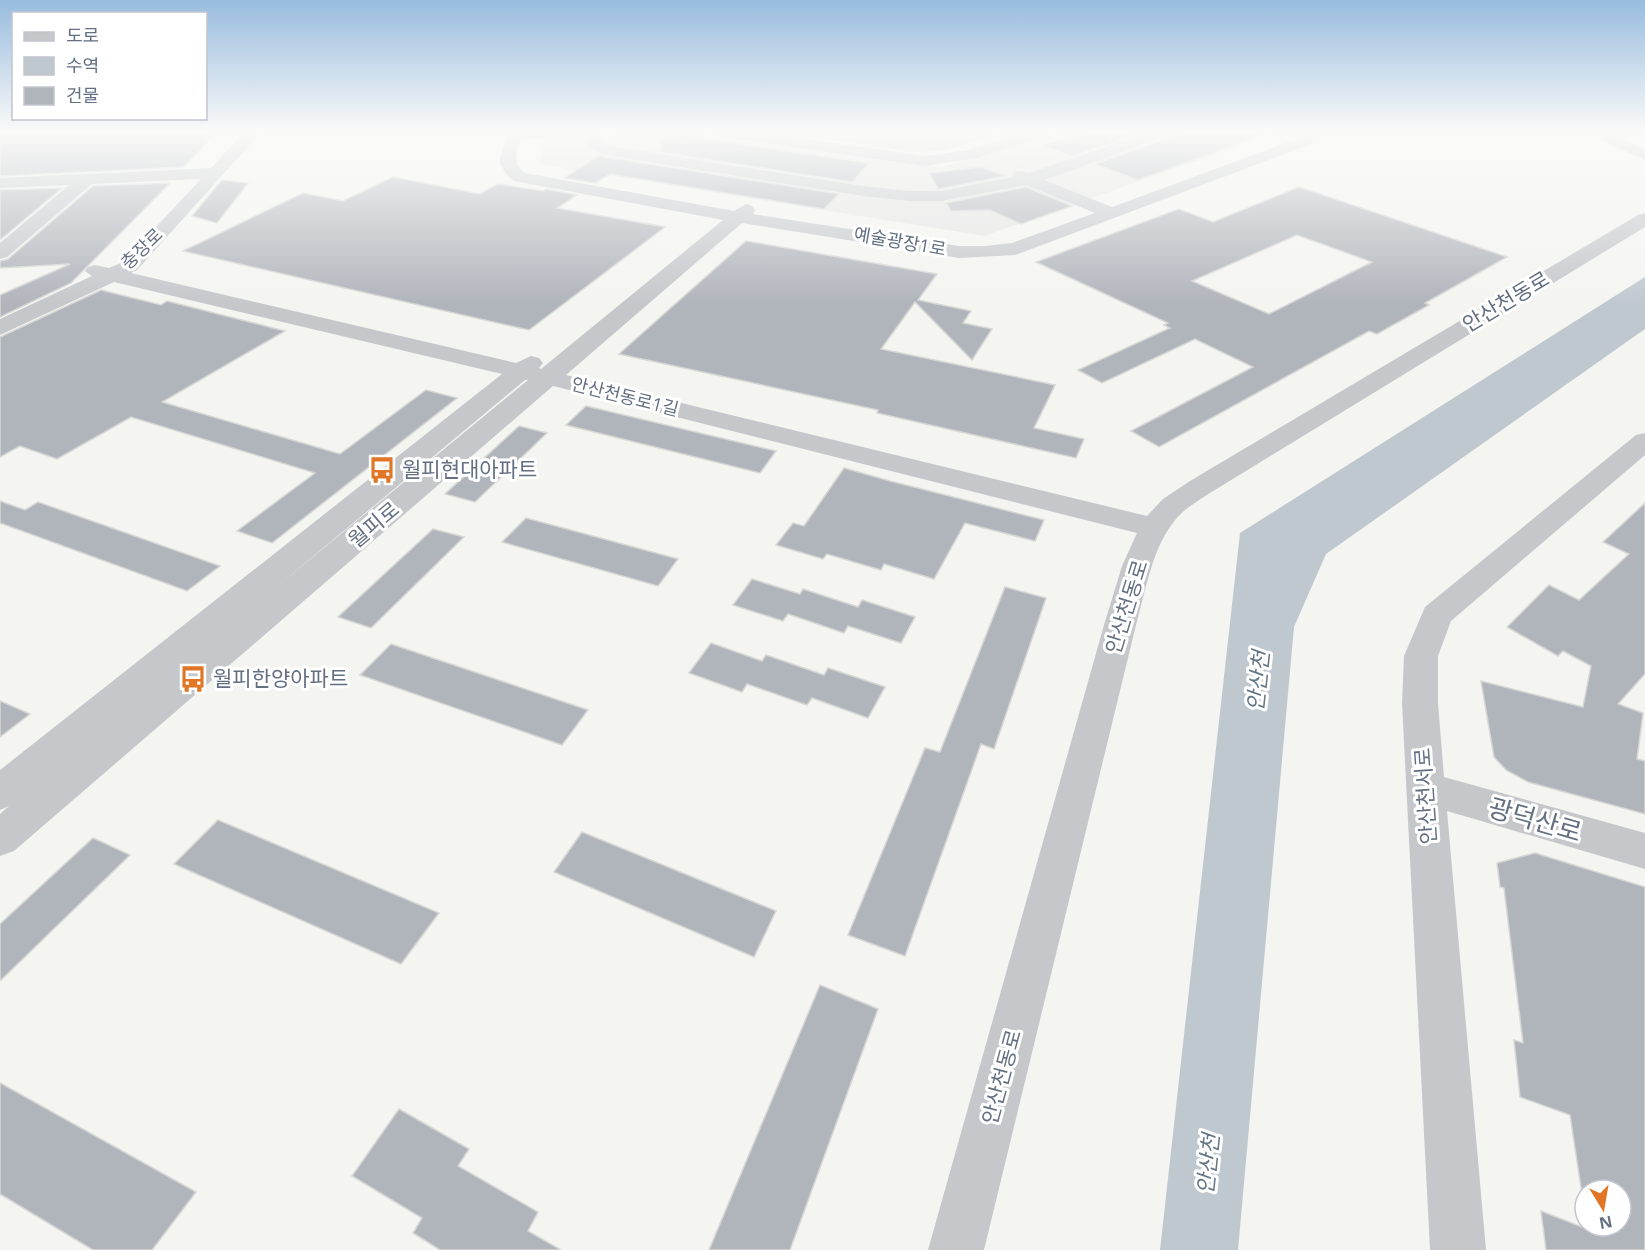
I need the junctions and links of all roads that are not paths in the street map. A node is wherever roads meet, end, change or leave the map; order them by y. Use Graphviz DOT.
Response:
graph roads {
  1 [pos="76,188"];
  2 [pos="181,188"];
  3 [pos="198,188"];
  4 [pos="589,188"];
  5 [pos="846,188"];
  6 [pos="866,188"];
  7 [pos="981,188"];
  8 [pos="1052,188"];
  9 [pos="1160,188"];
  10 [pos="1167,188"];
  11 [pos="863,191"];
  12 [pos="1104,210"];
  13 [pos="733,212"];
  14 [pos="837,219"];
  15 [pos="1645,219"];
  16 [pos="0,253"];
  17 [pos="112,268"];
  18 [pos="0,314"];
  19 [pos="0,328"];
  20 [pos="540,370"];
  21 [pos="1645,442"];
  22 [pos="1160,520"];
  23 [pos="1426,788"];
  24 [pos="0,793"];
  25 [pos="0,838"];
  26 [pos="1645,851"];
  27 [pos="956,1250"];
  28 [pos="1458,1250"];
  1 -- 16 [label="street"];
  2 -- 17 [label="street, 충장로"];
  3 -- 17 [label="street, 충장로"];
  4 -- 13 [label="street, 예술광장1로"];
  5 -- 11 [label="street"];
  6 -- 11 [label="street"];
  7 -- 11 [label="street"];
  8 -- 12 [label="street"];
  9 -- 12 [label="street, 예술광장1로"];
  10 -- 12 [label="street, 예술광장1로"];
  11 -- 14 [label="street"];
  12 -- 14 [label="street, 예술광장1로"];
  13 -- 14 [label="street, 예술광장1로"];
  13 -- 20 [label="street, 월피로"];
  15 -- 22 [label="street, 안산천동로"];
  17 -- 18 [label="street, 충장로"];
  17 -- 19 [label="street, 충장로"];
  17 -- 20 [label="street, 안산천동로1길"];
  20 -- 22 [label="street, 안산천동로1길"];
  20 -- 24 [label="street, 월피로"];
  20 -- 25 [label="street, 월피로"];
  21 -- 23 [label="street, 안산천서로"];
  22 -- 27 [label="street, 안산천동로"];
  23 -- 26 [label="street, 광덕산로"];
  23 -- 28 [label="street, 안산천서로"];
}
